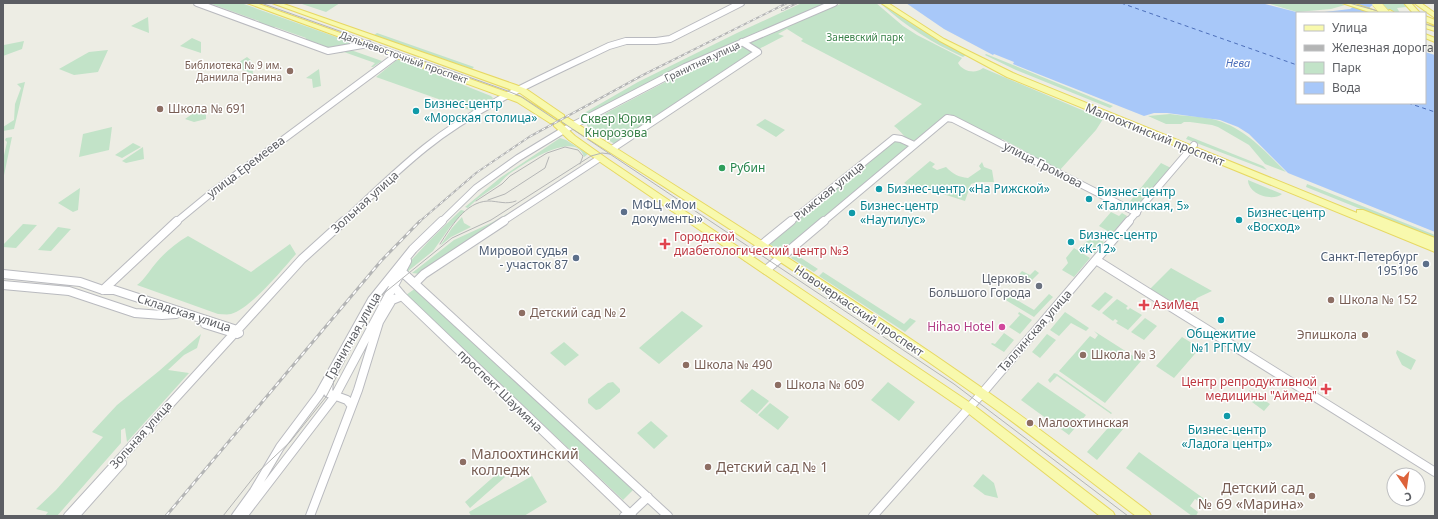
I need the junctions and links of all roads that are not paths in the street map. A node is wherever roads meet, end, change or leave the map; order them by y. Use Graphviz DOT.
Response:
graph roads {
  1 [pos="197,3"];
  2 [pos="250,3"];
  3 [pos="276,3"];
  4 [pos="741,3"];
  5 [pos="747,3"];
  6 [pos="834,3"];
  7 [pos="884,3"];
  8 [pos="895,3"];
  9 [pos="1407,3"];
  10 [pos="1417,3"];
  11 [pos="1351,4"];
  12 [pos="267,9"];
  13 [pos="1375,9"];
  14 [pos="1386,12"];
  15 [pos="1416,12"];
  16 [pos="1435,16"];
  17 [pos="1426,19"];
  18 [pos="1435,24"];
  19 [pos="742,42"];
  20 [pos="368,44"];
  21 [pos="398,55"];
  22 [pos="522,90"];
  23 [pos="510,96"];
  24 [pos="950,118"];
  25 [pos="558,120"];
  26 [pos="574,126"];
  27 [pos="565,132"];
  28 [pos="914,146"];
  29 [pos="1192,147"];
  30 [pos="612,149"];
  31 [pos="600,158"];
  32 [pos="1137,213"];
  33 [pos="1435,242"];
  34 [pos="761,246"];
  35 [pos="1435,249"];
  36 [pos="747,257"];
  37 [pos="780,258"];
  38 [pos="1096,260"];
  39 [pos="766,270"];
  40 [pos="3,274"];
  41 [pos="395,279"];
  42 [pos="413,281"];
  43 [pos="3,285"];
  44 [pos="103,290"];
  45 [pos="402,296"];
  46 [pos="176,314"];
  47 [pos="376,322"];
  48 [pos="236,333"];
  49 [pos="330,375"];
  50 [pos="981,394"];
  51 [pos="335,396"];
  52 [pos="351,405"];
  53 [pos="968,407"];
  54 [pos="1435,472"];
  55 [pos="648,498"];
  56 [pos="628,515"];
  57 [pos="68,516"];
  58 [pos="75,516"];
  59 [pos="236,516"];
  60 [pos="243,516"];
  61 [pos="310,516"];
  62 [pos="668,516"];
  63 [pos="873,516"];
  64 [pos="1109,516"];
  65 [pos="1145,516"];
  1 -- 20 [label="street"];
  2 -- 12 [label="main road, Дальневосточный проспект"];
  3 -- 12 [label="main road"];
  3 -- 22 [label="main road, Дальневосточный проспект"];
  4 -- 22 [label="street, Зольная улица"];
  5 -- 22 [label="street, Зольная улица"];
  6 -- 19 [label="street, Гранитная улица"];
  7 -- 29 [label="main road, Малоохтинский проспект"];
  8 -- 29 [label="main road, Малоохтинский проспект"];
  9 -- 15 [label="main road"];
  10 -- 16 [label="main road"];
  11 -- 13 [label="main road"];
  12 -- 20 [label="main road, Дальневосточный проспект"];
  13 -- 14 [label="main road, bridge"];
  17 -- 18 [label="main road"];
  19 -- 26 [label="street, Гранитная улица"];
  19 -- 30 [label="street"];
  20 -- 21 [label="main road, Дальневосточный проспект"];
  21 -- 23 [label="main road, Дальневосточный проспект"];
  21 -- 44 [label="street, улица Еремеева"];
  22 -- 23 [label="street, Зольная улица"];
  22 -- 25 [label="main road, Дальневосточный проспект"];
  23 -- 25 [label="main road, Дальневосточный проспект"];
  23 -- 48 [label="street, Зольная улица"];
  24 -- 28 [label="street, Рижская улица"];
  24 -- 32 [label="street, улица Громова"];
  25 -- 26 [label="main road, Новочеркасский проспект"];
  25 -- 27 [label="main road, Новочеркасский проспект"];
  26 -- 27 [label="street, Гранитная улица"];
  26 -- 30 [label="main road, Новочеркасский проспект"];
  27 -- 31 [label="main road, Новочеркасский проспект"];
  27 -- 41 [label="street, Гранитная улица"];
  27 -- 41 [label="street, Гранитная улица"];
  28 -- 34 [label="street, Рижская улица"];
  28 -- 37 [label="street, Рижская улица"];
  29 -- 32 [label="street, Таллинская улица"];
  29 -- 33 [label="main road, Малоохтинский проспект"];
  29 -- 35 [label="main road, Малоохтинский проспект"];
  30 -- 34 [label="main road, Новочеркасский проспект"];
  31 -- 36 [label="main road, Новочеркасский проспект"];
  31 -- 42 [label="street"];
  32 -- 38 [label="street, Таллинская улица"];
  34 -- 36 [label="street, Рижская улица"];
  34 -- 37 [label="main road, Новочеркасский проспект"];
  36 -- 39 [label="main road, Новочеркасский проспект"];
  37 -- 39 [label="street, Рижская улица"];
  37 -- 50 [label="main road, Новочеркасский проспект"];
  38 -- 50 [label="street, Таллинская улица"];
  38 -- 54 [label="street"];
  39 -- 53 [label="main road, Новочеркасский проспект"];
  40 -- 44 [label="street, Складская улица"];
  41 -- 42 [label="street"];
  41 -- 45 [label="street, проспект Шаумяна"];
  41 -- 47 [label="street, Гранитная улица"];
  41 -- 49 [label="street, Гранитная улица"];
  42 -- 55 [label="street, проспект Шаумяна"];
  43 -- 46 [label="street"];
  44 -- 46 [label="street, Складская улица"];
  44 -- 48 [label="street, Складская улица"];
  45 -- 47 [label="street, Гранитная улица"];
  45 -- 56 [label="street, проспект Шаумяна"];
  46 -- 48 [label="street, Складская улица"];
  47 -- 51 [label="street, Гранитная улица"];
  47 -- 52 [label="street, Гранитная улица"];
  48 -- 57 [label="street, Зольная улица"];
  48 -- 58 [label="street, Зольная улица"];
  49 -- 51 [label="street"];
  49 -- 59 [label="street, Гранитная улица"];
  50 -- 53 [label="street, Таллинская улица"];
  50 -- 65 [label="main road, Новочеркасский проспект"];
  51 -- 52 [label="street"];
  51 -- 60 [label="street, Гранитная улица"];
  52 -- 61 [label="street, Гранитная улица"];
  53 -- 63 [label="street, Таллинская улица"];
  53 -- 64 [label="main road, Новочеркасский проспект"];
  55 -- 56 [label="street"];
  55 -- 62 [label="street, проспект Шаумяна"];
}
